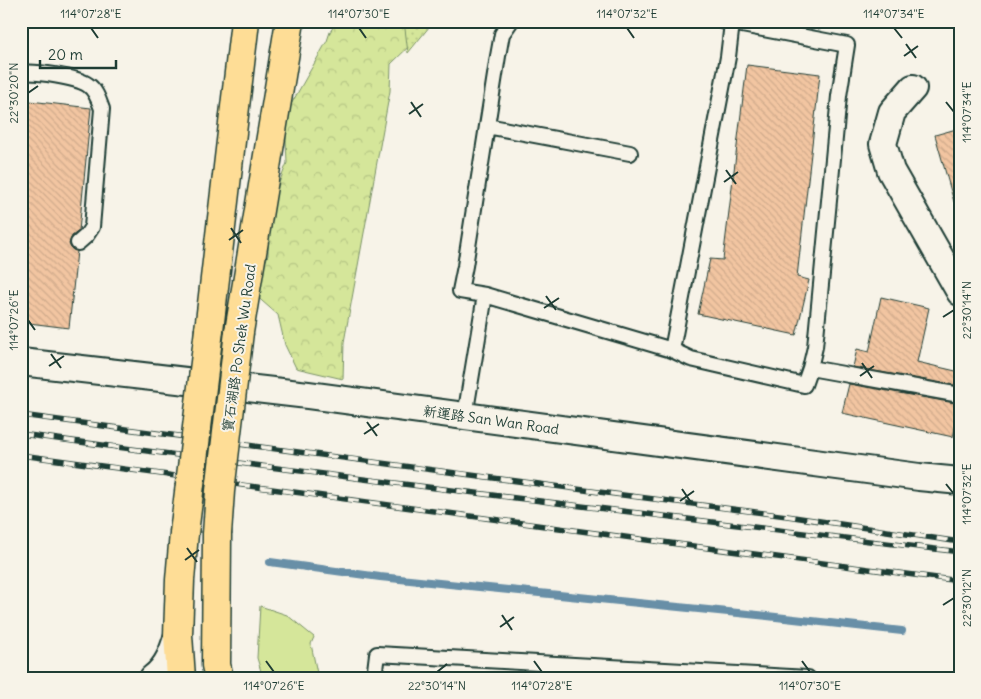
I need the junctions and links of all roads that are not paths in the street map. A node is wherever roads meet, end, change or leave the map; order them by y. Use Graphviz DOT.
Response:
graph roads {
  1 [pos="245,21"];
  2 [pos="290,21"];
  3 [pos="511,21"];
  4 [pos="726,22"];
  5 [pos="21,73"];
  6 [pos="913,88"];
  7 [pos="487,126"];
  8 [pos="630,153"];
  9 [pos="78,243"];
  10 [pos="960,292"];
  11 [pos="485,295"];
  12 [pos="672,350"];
  13 [pos="21,362"];
  14 [pos="810,368"];
  15 [pos="960,395"];
  16 [pos="465,416"];
  17 [pos="960,481"];
  18 [pos="178,635"];
  19 [pos="153,678"];
  20 [pos="181,678"];
  21 [pos="219,678"];
  22 [pos="374,678"];
  23 [pos="808,678"];
  1 -- 18 [label="main road, bridge"];
  2 -- 21 [label="main road, 寶石湖路 Po Shek Wu Road, bridge"];
  3 -- 7 [label="lane"];
  4 -- 12 [label="lane"];
  4 -- 14 [label="lane"];
  5 -- 9 [label="lane"];
  6 -- 10 [label="street"];
  7 -- 8 [label="lane"];
  7 -- 11 [label="lane"];
  11 -- 12 [label="lane"];
  11 -- 16 [label="lane"];
  12 -- 14 [label="lane"];
  13 -- 16 [label="street, 新運路 San Wan Road"];
  14 -- 15 [label="lane"];
  16 -- 17 [label="street, 新運路 San Wan Road"];
  18 -- 19 [label="street"];
  18 -- 20 [label="main road"];
  22 -- 23 [label="lane"];
}
